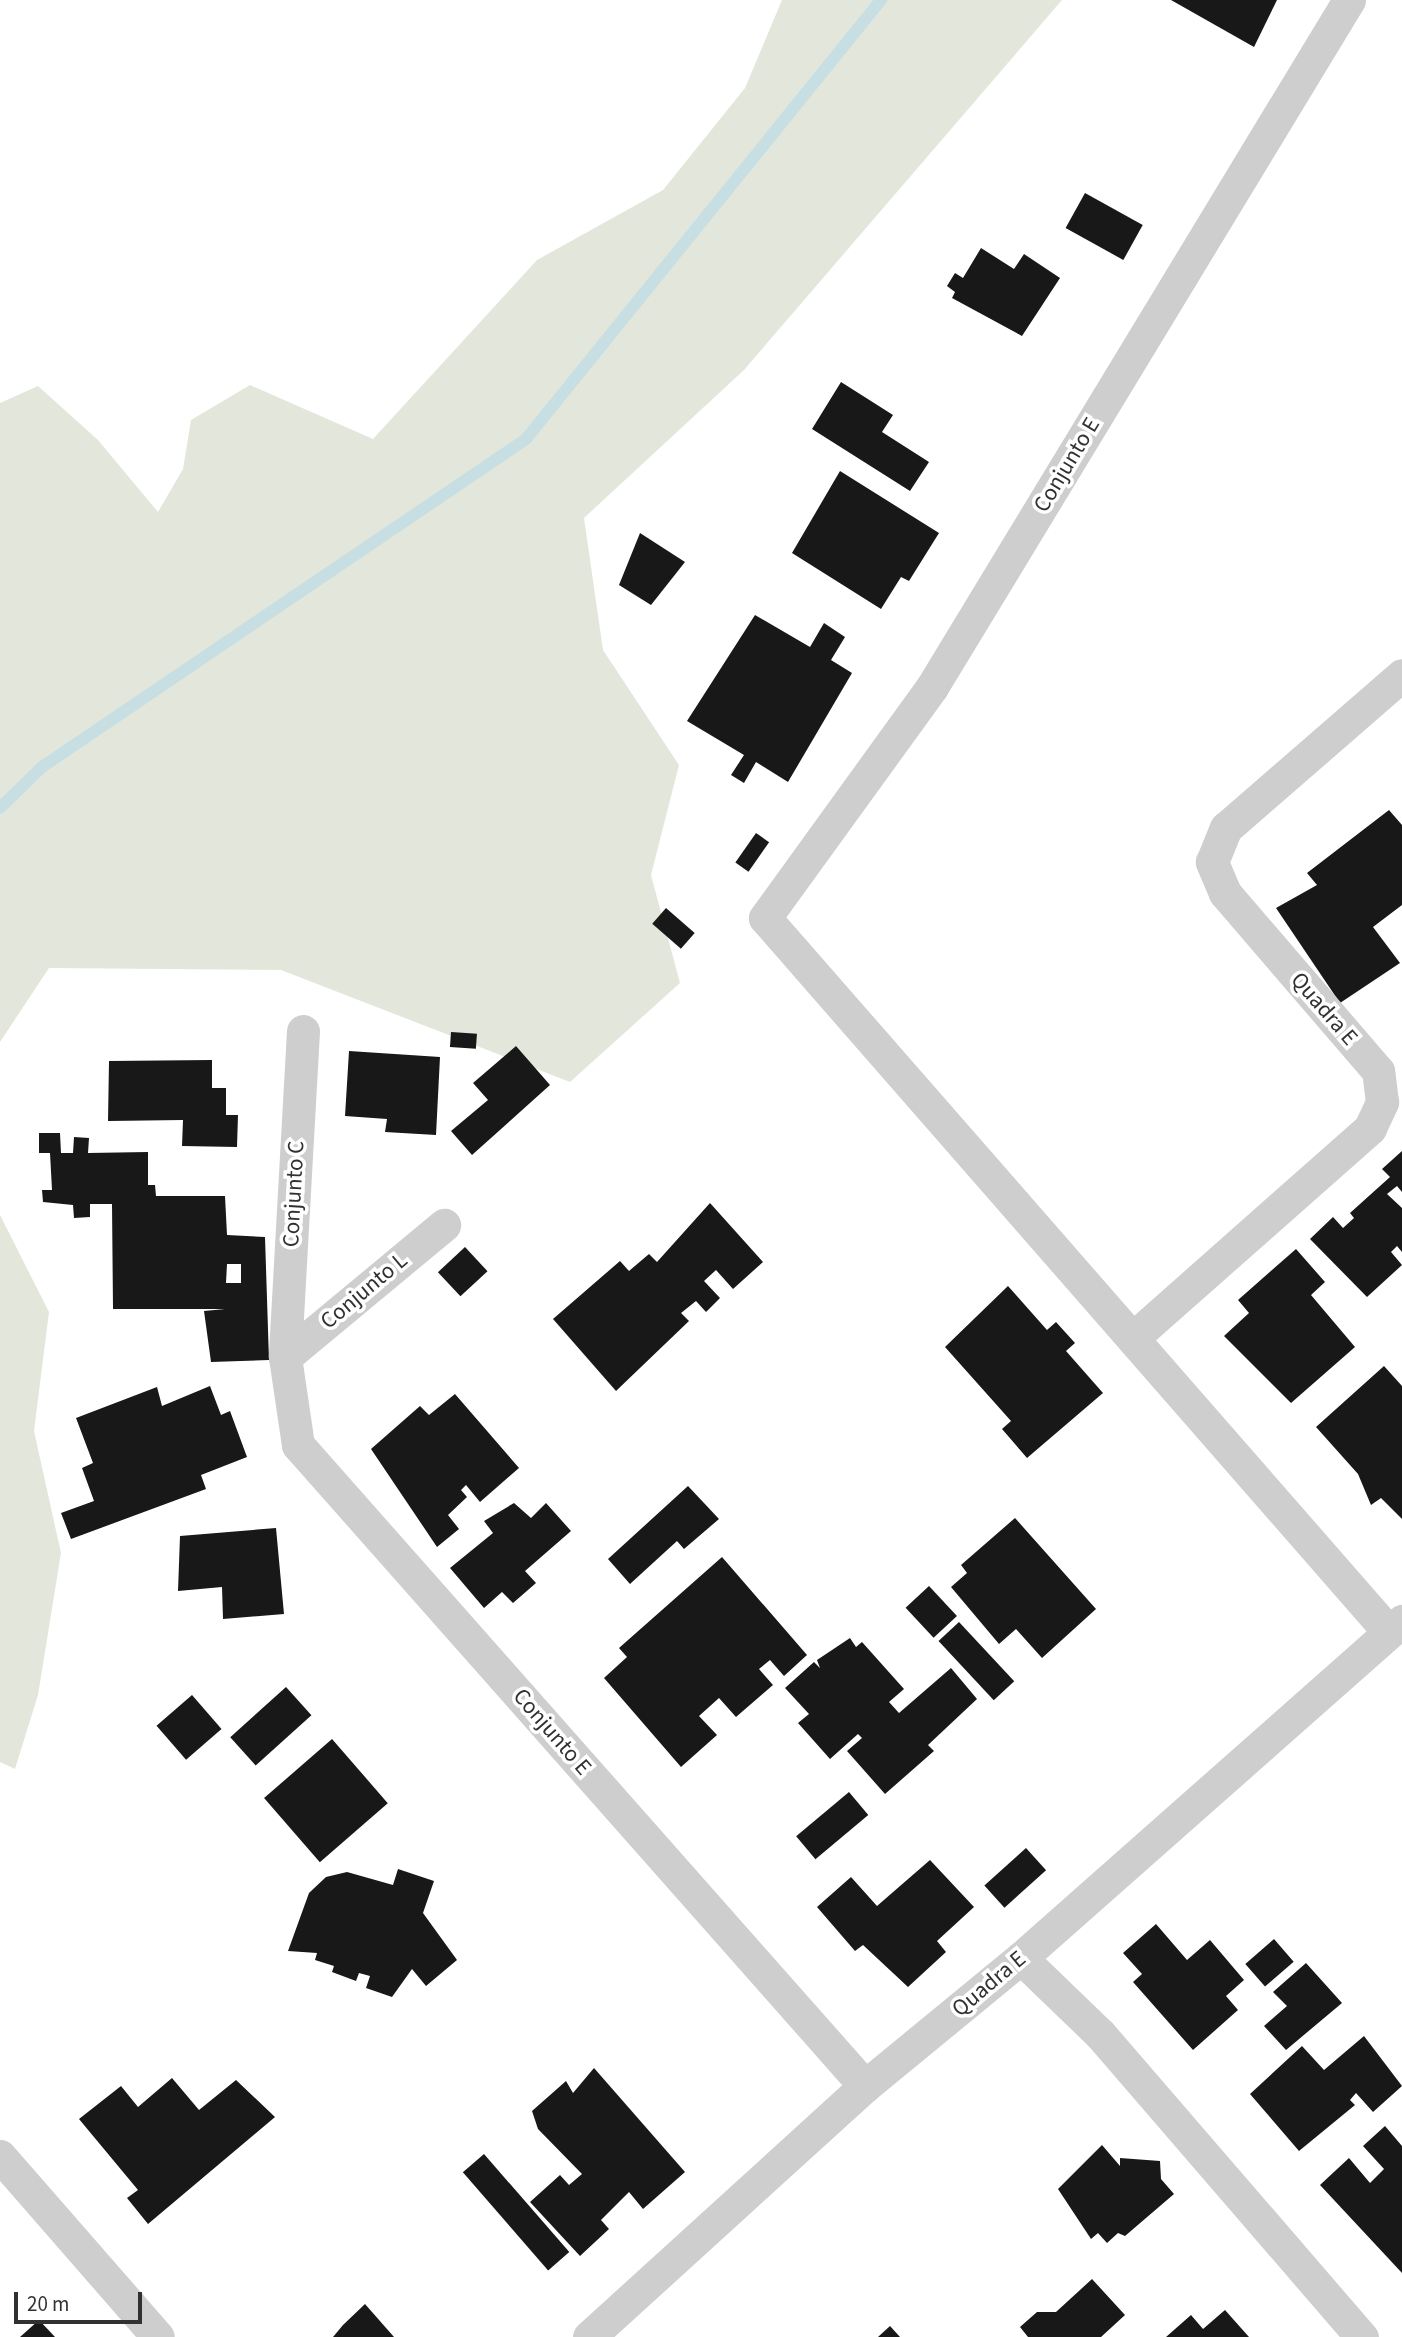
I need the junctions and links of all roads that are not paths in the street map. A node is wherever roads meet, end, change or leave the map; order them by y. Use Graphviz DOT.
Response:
graph roads {
  1 [pos="1349,0"];
  2 [pos="1402,675"];
  3 [pos="765,918"];
  4 [pos="303,1031"];
  5 [pos="444,1225"];
  6 [pos="1134,1337"];
  7 [pos="285,1357"];
  8 [pos="1395,1626"];
  9 [pos="1021,1958"];
  10 [pos="865,2086"];
  11 [pos="0,2156"];
  12 [pos="158,2337"];
  13 [pos="589,2337"];
  14 [pos="1362,2337"];
  1 -- 3 [label="street, Conjunto E"];
  2 -- 6 [label="street, Quadra E"];
  3 -- 6 [label="street, Quadra E"];
  4 -- 7 [label="street, Conjunto C"];
  5 -- 7 [label="street, Conjunto L"];
  6 -- 8 [label="street, Quadra E"];
  7 -- 10 [label="street, Conjunto E"];
  8 -- 9 [label="street, Quadra E"];
  9 -- 10 [label="street, Quadra E"];
  9 -- 14 [label="street"];
  10 -- 13 [label="street, Quadra E"];
  11 -- 12 [label="street"];
}
